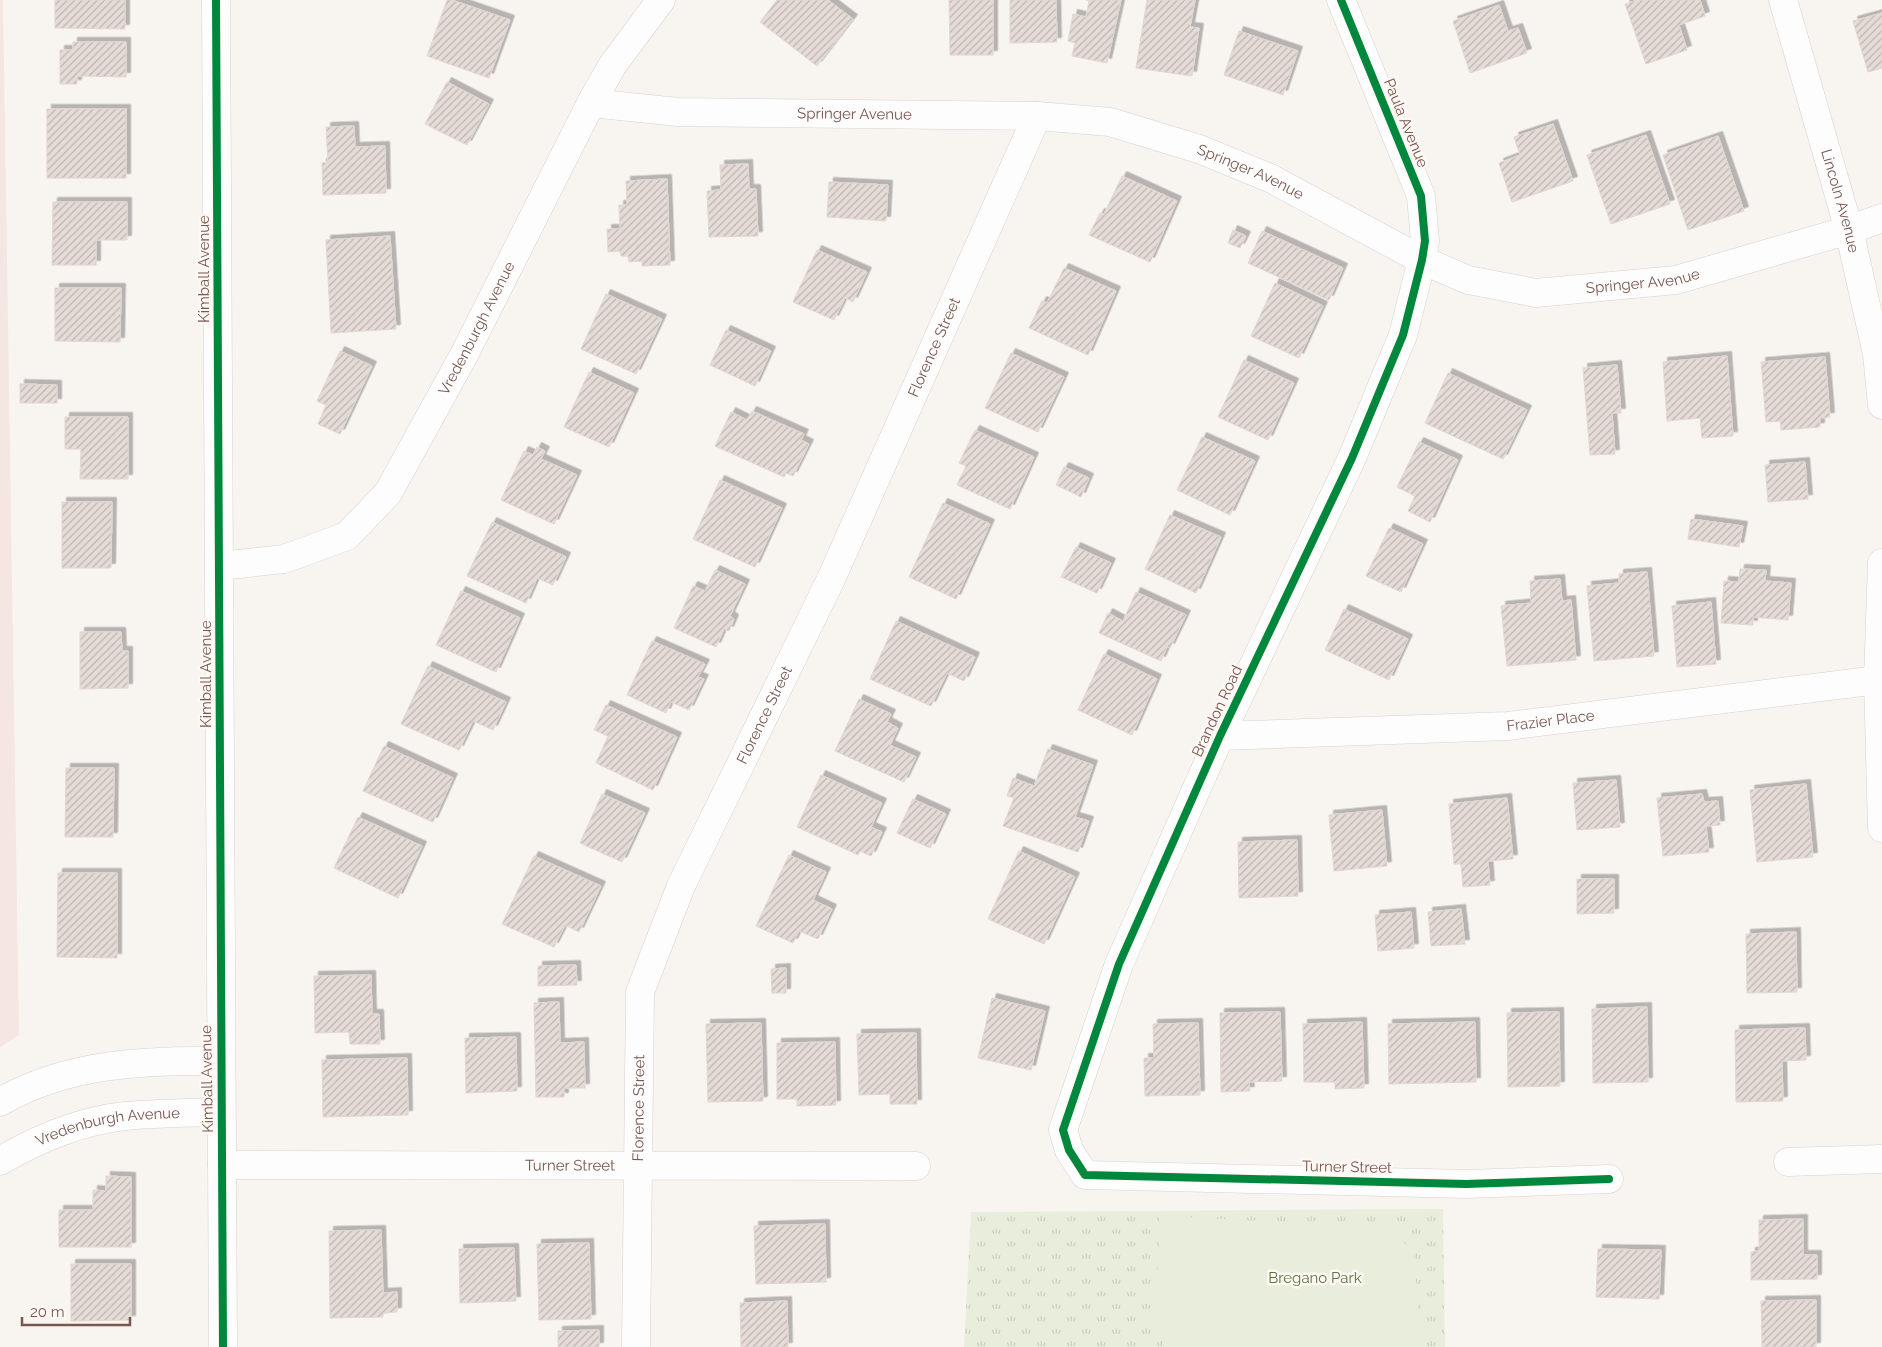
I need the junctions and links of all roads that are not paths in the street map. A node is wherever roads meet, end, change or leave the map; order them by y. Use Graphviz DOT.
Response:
graph roads {
  1 [pos="216,0"];
  2 [pos="661,0"];
  3 [pos="1341,0"];
  4 [pos="1783,0"];
  5 [pos="591,103"];
  6 [pos="1037,116"];
  7 [pos="1882,218"];
  8 [pos="1849,230"];
  9 [pos="1422,260"];
  10 [pos="1882,405"];
  11 [pos="1882,564"];
  12 [pos="220,566"];
  13 [pos="1878,680"];
  14 [pos="1220,736"];
  15 [pos="1882,828"];
  16 [pos="221,1061"];
  17 [pos="0,1102"];
  18 [pos="221,1112"];
  19 [pos="1882,1159"];
  20 [pos="0,1161"];
  21 [pos="1788,1162"];
  22 [pos="222,1165"];
  23 [pos="638,1165"];
  24 [pos="916,1166"];
  25 [pos="1085,1175"];
  26 [pos="1608,1179"];
  27 [pos="223,1347"];
  28 [pos="636,1347"];
  1 -- 12 [label="street, Kimball Avenue"];
  2 -- 5 [label="street, Vredenburgh Avenue"];
  3 -- 9 [label="street, Paula Avenue"];
  4 -- 8 [label="street, Lincoln Avenue"];
  5 -- 6 [label="street, Springer Avenue"];
  5 -- 12 [label="street, Vredenburgh Avenue"];
  6 -- 9 [label="street, Springer Avenue"];
  6 -- 23 [label="street, Florence Street"];
  7 -- 8 [label="street, Springer Avenue"];
  8 -- 9 [label="street, Springer Avenue"];
  8 -- 10 [label="street, Lincoln Avenue"];
  9 -- 14 [label="street, Brandon Road"];
  11 -- 13 [label="street"];
  12 -- 16 [label="street, Kimball Avenue"];
  13 -- 14 [label="street, Frazier Place"];
  13 -- 15 [label="street"];
  14 -- 25 [label="street, Brandon Road"];
  16 -- 17 [label="street"];
  16 -- 18 [label="street, Kimball Avenue"];
  18 -- 20 [label="street, Vredenburgh Avenue"];
  18 -- 22 [label="street, Kimball Avenue"];
  19 -- 21 [label="street"];
  22 -- 23 [label="street, Turner Street"];
  22 -- 27 [label="street, Kimball Avenue"];
  23 -- 24 [label="street, Turner Street"];
  23 -- 28 [label="street, Florence Street"];
  25 -- 26 [label="street, Turner Street"];
}
